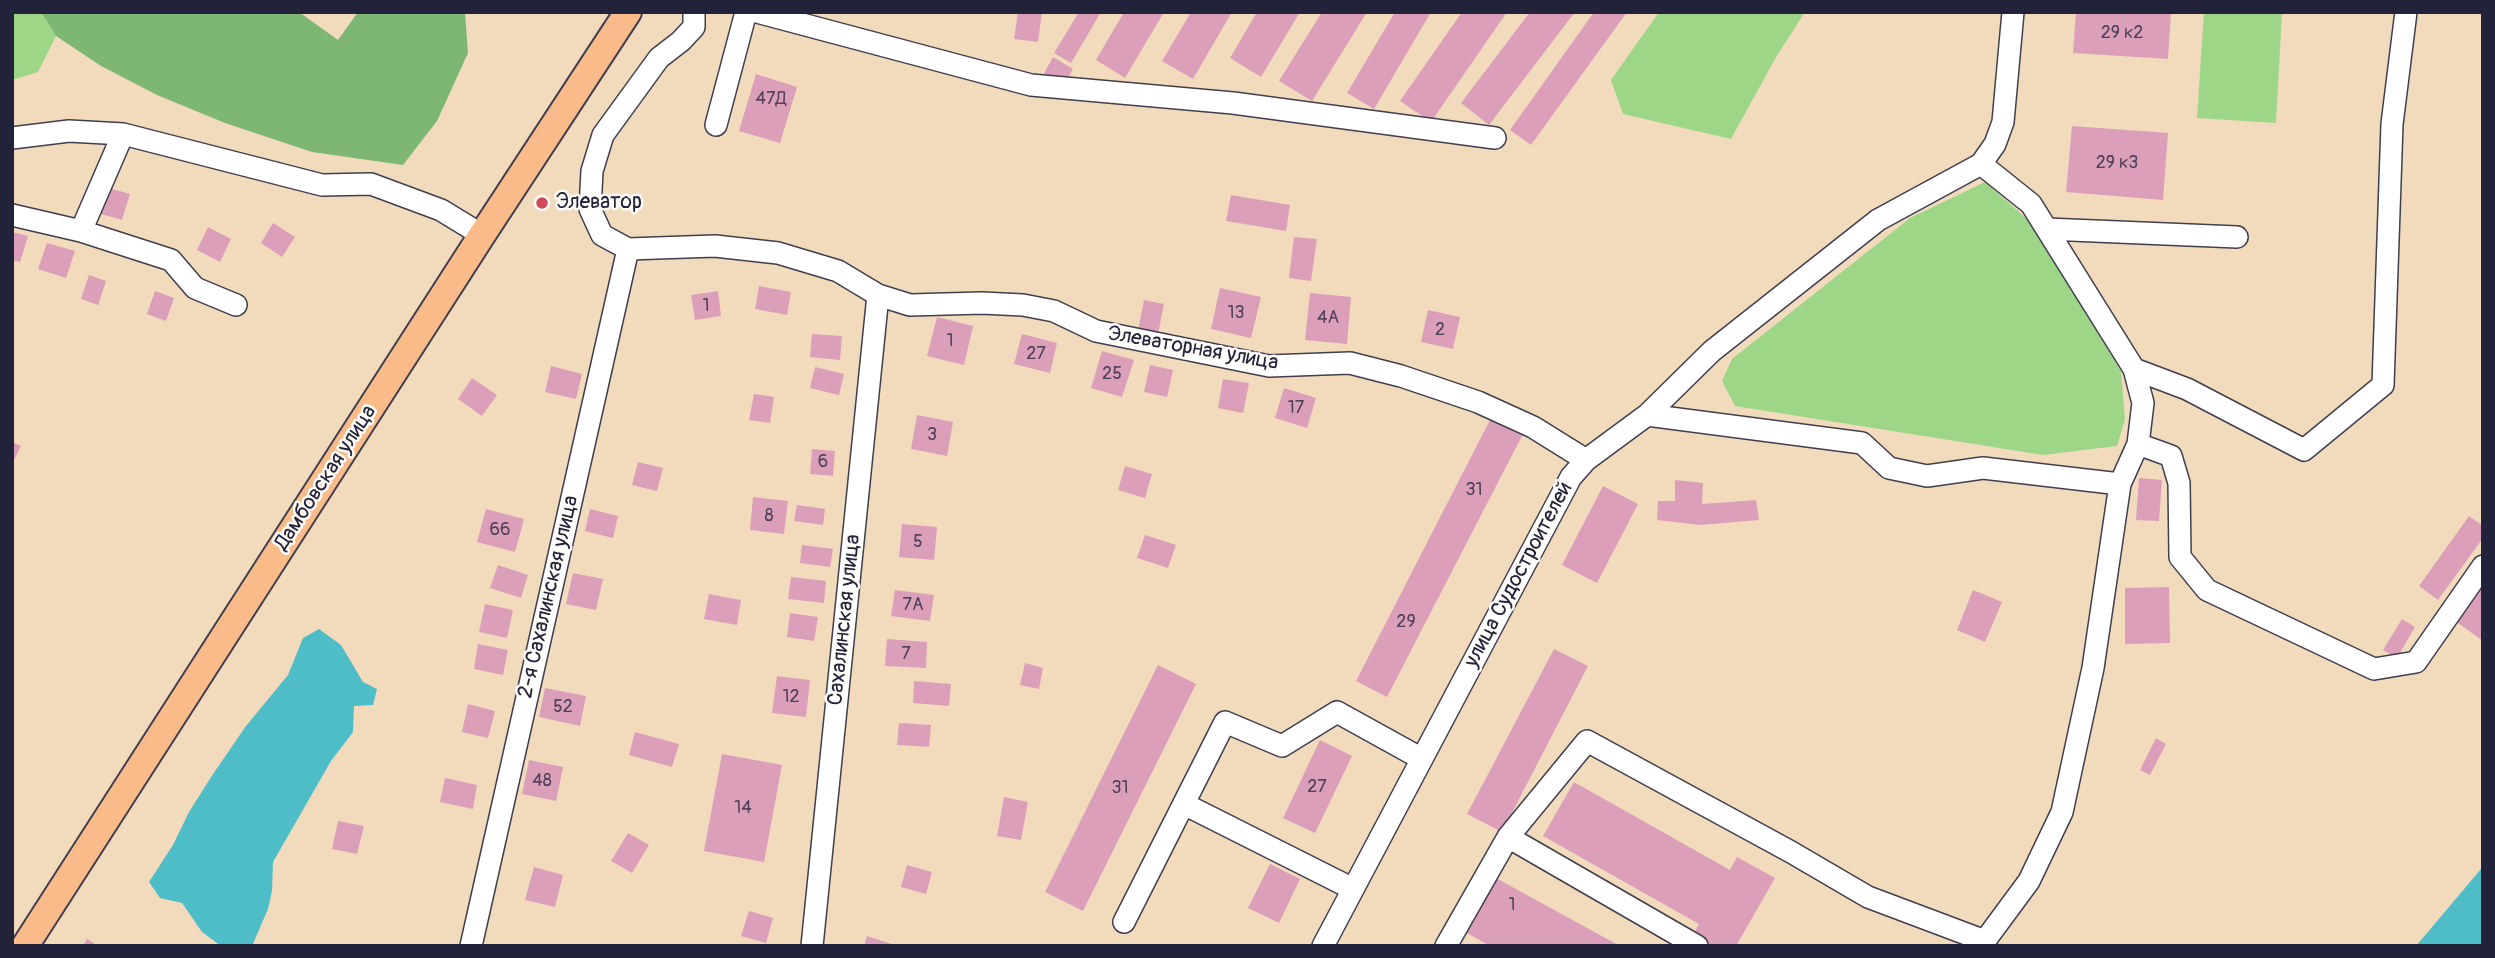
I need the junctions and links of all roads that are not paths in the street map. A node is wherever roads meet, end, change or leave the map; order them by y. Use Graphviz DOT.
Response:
graph roads {
  1 [pos="628,12"];
  2 [pos="694,12"];
  3 [pos="746,12"];
  4 [pos="757,12"];
  5 [pos="2013,12"];
  6 [pos="2406,12"];
  7 [pos="716,125"];
  8 [pos="123,134"];
  9 [pos="12,138"];
  10 [pos="1495,138"];
  11 [pos="1981,164"];
  12 [pos="12,215"];
  13 [pos="2047,229"];
  14 [pos="81,231"];
  15 [pos="482,234"];
  16 [pos="2237,237"];
  17 [pos="628,249"];
  18 [pos="878,295"];
  19 [pos="236,304"];
  20 [pos="2134,369"];
  21 [pos="1647,415"];
  22 [pos="2138,444"];
  23 [pos="1587,460"];
  24 [pos="2120,484"];
  25 [pos="2483,566"];
  26 [pos="1422,759"];
  27 [pos="1184,804"];
  28 [pos="1508,837"];
  29 [pos="1353,889"];
  30 [pos="1124,922"];
  31 [pos="1983,943"];
  32 [pos="25,946"];
  33 [pos="471,946"];
  34 [pos="812,946"];
  35 [pos="1323,946"];
  36 [pos="1446,946"];
  37 [pos="1697,946"];
  1 -- 15 [label="main road, Дамбовская улица"];
  2 -- 17 [label="street"];
  3 -- 7 [label="street"];
  4 -- 10 [label="street"];
  5 -- 11 [label="street"];
  6 -- 20 [label="street"];
  8 -- 9 [label="street"];
  8 -- 14 [label="street"];
  8 -- 15 [label="street"];
  11 -- 13 [label="street"];
  11 -- 21 [label="street, улица Судостроителей"];
  12 -- 14 [label="street"];
  13 -- 16 [label="street"];
  13 -- 20 [label="street"];
  14 -- 19 [label="street"];
  15 -- 32 [label="main road, Дамбовская улица"];
  17 -- 18 [label="street, Элеваторная улица"];
  17 -- 33 [label="street, 2-я Сахалинская улица"];
  18 -- 23 [label="street, Элеваторная улица"];
  18 -- 34 [label="street, Сахалинская улица"];
  20 -- 22 [label="street"];
  21 -- 23 [label="street, улица Судостроителей"];
  21 -- 24 [label="street"];
  22 -- 24 [label="street"];
  22 -- 25 [label="street"];
  23 -- 26 [label="street, улица Судостроителей"];
  24 -- 31 [label="street"];
  26 -- 27 [label="street"];
  26 -- 29 [label="street, улица Судостроителей"];
  27 -- 29 [label="street"];
  27 -- 30 [label="street"];
  28 -- 31 [label="street"];
  28 -- 36 [label="street"];
  28 -- 37 [label="street"];
  29 -- 35 [label="street, улица Судостроителей"];
}
